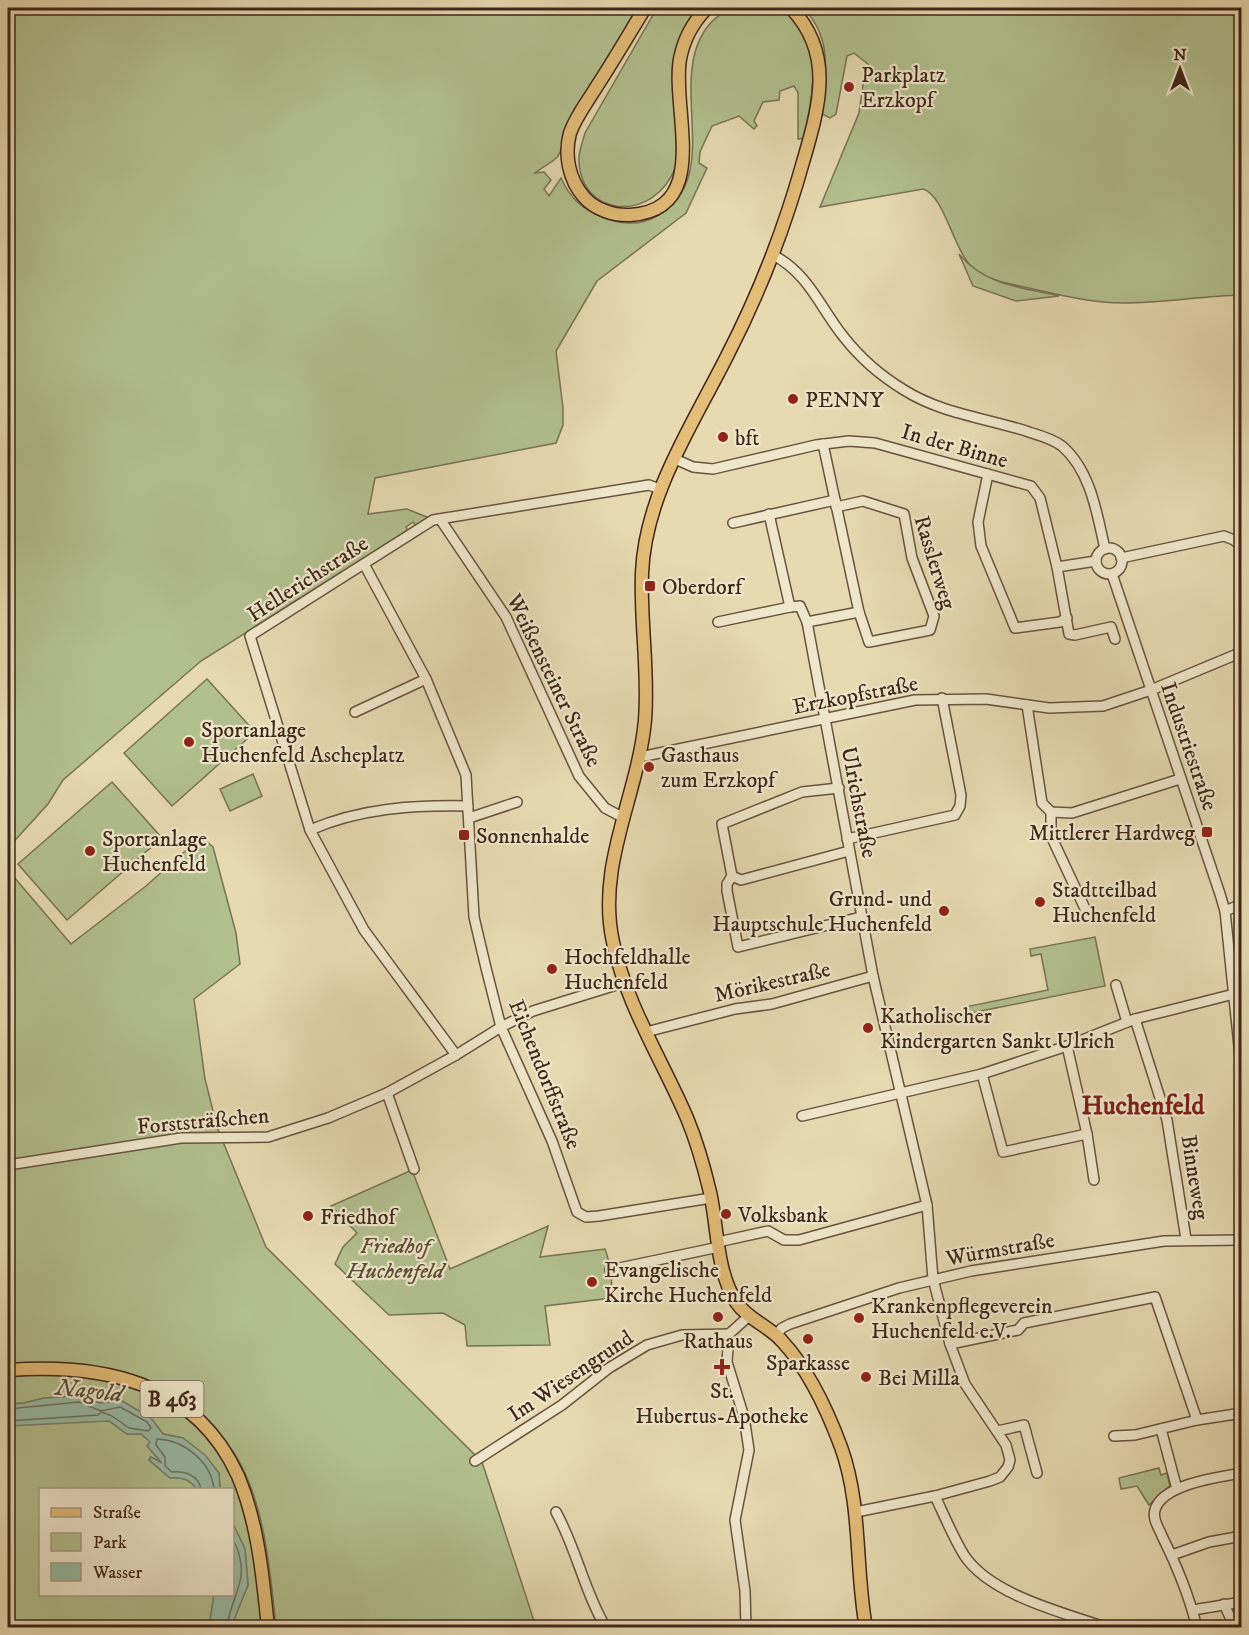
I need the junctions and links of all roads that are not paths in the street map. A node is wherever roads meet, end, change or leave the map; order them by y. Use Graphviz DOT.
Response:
graph roads {
  1 [pos="645,8"];
  2 [pos="707,8"];
  3 [pos="790,8"];
  4 [pos="773,255"];
  5 [pos="823,444"];
  6 [pos="675,459"];
  7 [pos="988,474"];
  8 [pos="662,490"];
  9 [pos="836,503"];
  10 [pos="769,514"];
  11 [pos="440,519"];
  12 [pos="733,523"];
  13 [pos="1242,547"];
  14 [pos="1105,549"];
  15 [pos="1121,558"];
  16 [pos="1096,561"];
  17 [pos="364,564"];
  18 [pos="1057,567"];
  19 [pos="1112,574"];
  20 [pos="790,607"];
  21 [pos="859,612"];
  22 [pos="1108,616"];
  23 [pos="1068,618"];
  24 [pos="718,621"];
  25 [pos="807,622"];
  26 [pos="1111,627"];
  27 [pos="1116,639"];
  28 [pos="1242,652"];
  29 [pos="426,679"];
  30 [pos="1150,690"];
  31 [pos="942,698"];
  32 [pos="1027,705"];
  33 [pos="356,712"];
  34 [pos="824,720"];
  35 [pos="640,758"];
  36 [pos="1180,779"];
  37 [pos="839,788"];
  38 [pos="518,802"];
  39 [pos="468,806"];
  40 [pos="1051,812"];
  41 [pos="469,818"];
  42 [pos="624,818"];
  43 [pos="310,830"];
  44 [pos="847,839"];
  45 [pos="849,851"];
  46 [pos="732,876"];
  47 [pos="1242,904"];
  48 [pos="1225,911"];
  49 [pos="1088,915"];
  50 [pos="861,917"];
  51 [pos="873,976"];
  52 [pos="626,982"];
  53 [pos="1116,985"];
  54 [pos="1234,994"];
  55 [pos="1131,1021"];
  56 [pos="501,1026"];
  57 [pos="646,1032"];
  58 [pos="1067,1046"];
  59 [pos="456,1055"];
  60 [pos="982,1074"];
  61 [pos="1242,1075"];
  62 [pos="387,1093"];
  63 [pos="902,1093"];
  64 [pos="802,1116"];
  65 [pos="1087,1134"];
  66 [pos="8,1165"];
  67 [pos="414,1169"];
  68 [pos="1094,1180"];
  69 [pos="711,1198"];
  70 [pos="927,1205"];
  71 [pos="1186,1239"];
  72 [pos="1242,1240"];
  73 [pos="718,1245"];
  74 [pos="610,1270"];
  75 [pos="933,1280"];
  76 [pos="749,1316"];
  77 [pos="729,1334"];
  78 [pos="776,1335"];
  79 [pos="950,1344"];
  80 [pos="8,1370"];
  81 [pos="1242,1413"];
  82 [pos="1197,1420"];
  83 [pos="1161,1429"];
  84 [pos="998,1431"];
  85 [pos="1114,1436"];
  86 [pos="475,1461"];
  87 [pos="1037,1473"];
  88 [pos="1242,1473"];
  89 [pos="1178,1489"];
  90 [pos="935,1496"];
  91 [pos="556,1512"];
  92 [pos="856,1512"];
  93 [pos="1242,1536"];
  94 [pos="1172,1555"];
  95 [pos="1242,1602"];
  96 [pos="1224,1604"];
  97 [pos="1193,1610"];
  98 [pos="268,1628"];
  99 [pos="606,1628"];
  100 [pos="746,1628"];
  101 [pos="866,1628"];
  102 [pos="1108,1628"];
  103 [pos="1197,1628"];
  104 [pos="1235,1628"];
  1 -- 2 [label="main road"];
  3 -- 4 [label="main road"];
  4 -- 6 [label="main road"];
  4 -- 14 [label="street"];
  5 -- 6 [label="street, In der Binne"];
  5 -- 7 [label="street, In der Binne"];
  5 -- 9 [label="street"];
  6 -- 8 [label="main road"];
  7 -- 18 [label="street, In der Binne"];
  7 -- 23 [label="street"];
  8 -- 11 [label="street, Hellerichstraße"];
  8 -- 35 [label="main road"];
  9 -- 10 [label="street"];
  9 -- 21 [label="street"];
  9 -- 21 [label="street, Rasslerweg"];
  10 -- 12 [label="street"];
  10 -- 20 [label="street"];
  11 -- 17 [label="street, Hellerichstraße"];
  11 -- 42 [label="street, Weißensteiner Straße"];
  13 -- 15 [label="street"];
  14 -- 15 [label="street"];
  14 -- 16 [label="street"];
  15 -- 19 [label="street"];
  16 -- 18 [label="street"];
  16 -- 19 [label="street"];
  17 -- 29 [label="street, Eichendorffstraße"];
  17 -- 43 [label="street, Hellerichstraße"];
  18 -- 23 [label="street"];
  19 -- 30 [label="street, Industriestraße"];
  20 -- 24 [label="street"];
  20 -- 25 [label="street"];
  21 -- 25 [label="street"];
  22 -- 26 [label="street"];
  23 -- 26 [label="street"];
  25 -- 34 [label="street, Ulrichstraße"];
  26 -- 27 [label="street"];
  28 -- 30 [label="street, Erzkopfstraße"];
  29 -- 33 [label="street"];
  29 -- 39 [label="street, Eichendorffstraße"];
  30 -- 32 [label="street, Erzkopfstraße"];
  30 -- 36 [label="street, Industriestraße"];
  31 -- 32 [label="street, Erzkopfstraße"];
  31 -- 34 [label="street, Erzkopfstraße"];
  31 -- 44 [label="street"];
  32 -- 40 [label="street"];
  34 -- 35 [label="street, Erzkopfstraße"];
  34 -- 37 [label="street, Ulrichstraße"];
  35 -- 42 [label="main road"];
  36 -- 40 [label="street"];
  36 -- 48 [label="street, Industriestraße"];
  37 -- 44 [label="street, Ulrichstraße"];
  37 -- 46 [label="street"];
  38 -- 41 [label="street"];
  39 -- 41 [label="street, Eichendorffstraße"];
  39 -- 43 [label="street"];
  40 -- 49 [label="street"];
  41 -- 56 [label="street, Eichendorffstraße"];
  42 -- 52 [label="main road"];
  43 -- 59 [label="street, Hellerichstraße"];
  44 -- 45 [label="street, Ulrichstraße"];
  45 -- 46 [label="street"];
  45 -- 50 [label="street, Ulrichstraße"];
  46 -- 50 [label="street"];
  47 -- 48 [label="street"];
  48 -- 54 [label="street, Industriestraße"];
  50 -- 51 [label="street, Ulrichstraße"];
  51 -- 57 [label="street, Mörikestraße"];
  51 -- 63 [label="street, Ulrichstraße"];
  52 -- 56 [label="street, Forststräßchen"];
  52 -- 57 [label="main road"];
  53 -- 55 [label="street, Binneweg"];
  54 -- 55 [label="street"];
  54 -- 61 [label="street, Industriestraße"];
  55 -- 58 [label="street"];
  55 -- 71 [label="street, Binneweg"];
  56 -- 59 [label="street, Forststräßchen"];
  56 -- 69 [label="street, Eichendorffstraße"];
  57 -- 69 [label="main road"];
  58 -- 60 [label="street"];
  58 -- 65 [label="street"];
  59 -- 62 [label="street, Forststräßchen"];
  60 -- 63 [label="street"];
  60 -- 65 [label="street"];
  62 -- 66 [label="street, Forststräßchen"];
  62 -- 67 [label="street"];
  63 -- 64 [label="street"];
  63 -- 70 [label="street, Ulrichstraße"];
  65 -- 68 [label="street"];
  69 -- 73 [label="main road"];
  70 -- 73 [label="street"];
  70 -- 75 [label="street, Ulrichstraße"];
  71 -- 72 [label="street, Würmstraße"];
  71 -- 75 [label="street, Würmstraße"];
  73 -- 74 [label="street"];
  73 -- 76 [label="main road"];
  75 -- 78 [label="street, Würmstraße"];
  75 -- 79 [label="street, Ulrichstraße"];
  76 -- 77 [label="street"];
  76 -- 78 [label="main road"];
  77 -- 86 [label="street, Im Wiesengrund"];
  77 -- 100 [label="street"];
  78 -- 92 [label="main road"];
  79 -- 82 [label="street"];
  79 -- 84 [label="street, Ulrichstraße"];
  80 -- 98 [label="main road, B 463"];
  81 -- 82 [label="street"];
  82 -- 83 [label="street"];
  83 -- 85 [label="street"];
  83 -- 89 [label="street"];
  84 -- 87 [label="street"];
  84 -- 90 [label="street, Ulrichstraße"];
  88 -- 89 [label="street"];
  89 -- 94 [label="street"];
  90 -- 92 [label="street"];
  90 -- 102 [label="street"];
  91 -- 99 [label="street"];
  92 -- 101 [label="main road"];
  93 -- 94 [label="street"];
  94 -- 97 [label="street"];
  95 -- 96 [label="street"];
  96 -- 97 [label="street"];
  96 -- 104 [label="street"];
  97 -- 103 [label="street"];
}
